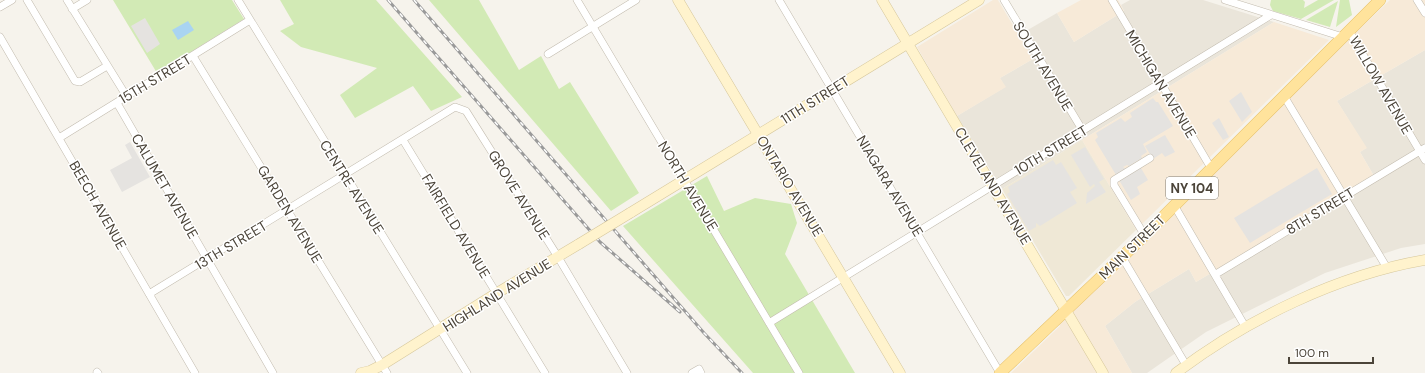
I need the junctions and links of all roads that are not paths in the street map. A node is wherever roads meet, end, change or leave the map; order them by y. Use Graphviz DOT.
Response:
graph roads {
  1 [pos="12,0"];
  2 [pos="27,0"];
  3 [pos="67,0"];
  4 [pos="87,0"];
  5 [pos="238,0"];
  6 [pos="577,0"];
  7 [pos="636,0"];
  8 [pos="678,0"];
  9 [pos="779,0"];
  10 [pos="882,0"];
  11 [pos="979,0"];
  12 [pos="1004,0"];
  13 [pos="1112,0"];
  14 [pos="1226,0"];
  15 [pos="1380,0"];
  16 [pos="1417,0"];
  17 [pos="0,7"];
  18 [pos="72,9"];
  19 [pos="1425,13"];
  20 [pos="1271,15"];
  21 [pos="250,20"];
  22 [pos="593,26"];
  23 [pos="1346,34"];
  24 [pos="0,37"];
  25 [pos="908,44"];
  26 [pos="548,54"];
  27 [pos="193,56"];
  28 [pos="108,66"];
  29 [pos="1161,83"];
  30 [pos="833,89"];
  31 [pos="1284,96"];
  32 [pos="127,97"];
  33 [pos="117,103"];
  34 [pos="455,107"];
  35 [pos="1083,131"];
  36 [pos="759,135"];
  37 [pos="59,138"];
  38 [pos="404,140"];
  39 [pos="1422,150"];
  40 [pos="1150,158"];
  41 [pos="1425,160"];
  42 [pos="1211,168"];
  43 [pos="345,176"];
  44 [pos="684,180"];
  45 [pos="992,185"];
  46 [pos="1344,197"];
  47 [pos="1174,205"];
  48 [pos="288,210"];
  49 [pos="630,213"];
  50 [pos="918,231"];
  51 [pos="1145,236"];
  52 [pos="558,257"];
  53 [pos="1122,257"];
  54 [pos="208,259"];
  55 [pos="1425,260"];
  56 [pos="1387,268"];
  57 [pos="1216,274"];
  58 [pos="844,277"];
  59 [pos="497,293"];
  60 [pos="149,294"];
  61 [pos="1066,310"];
  62 [pos="769,323"];
  63 [pos="1246,328"];
  64 [pos="441,330"];
  65 [pos="1186,366"];
  66 [pos="385,369"];
  67 [pos="195,373"];
  68 [pos="273,373"];
  69 [pos="361,373"];
  70 [pos="468,373"];
  71 [pos="545,373"];
  72 [pos="627,373"];
  73 [pos="799,373"];
  74 [pos="900,373"];
  75 [pos="1000,373"];
  76 [pos="1103,373"];
  77 [pos="1176,373"];
  1 -- 17 [label="street"];
  2 -- 28 [label="street"];
  3 -- 18 [label="street"];
  4 -- 18 [label="street"];
  5 -- 21 [label="street, CENTRE AVENUE"];
  6 -- 22 [label="street, NORTH AVENUE"];
  7 -- 22 [label="street"];
  8 -- 36 [label="street, ONTARIO AVENUE"];
  9 -- 30 [label="street, NIAGARA AVENUE"];
  10 -- 25 [label="street, CLEVELAND AVENUE"];
  11 -- 25 [label="street, 11TH STREET"];
  12 -- 35 [label="street, SOUTH AVENUE"];
  13 -- 29 [label="street, MICHIGAN AVENUE"];
  14 -- 20 [label="street"];
  15 -- 23 [label="main road, MAIN STREET / NY 104"];
  16 -- 19 [label="street"];
  18 -- 28 [label="street"];
  20 -- 23 [label="street"];
  20 -- 29 [label="street, 10TH STREET"];
  21 -- 27 [label="street, 15TH STREET"];
  21 -- 43 [label="street, CENTRE AVENUE"];
  22 -- 26 [label="street"];
  22 -- 44 [label="street, NORTH AVENUE"];
  23 -- 31 [label="main road, MAIN STREET / NY 104"];
  23 -- 39 [label="street, WILLOW AVENUE"];
  24 -- 37 [label="street, BEECH AVENUE"];
  25 -- 30 [label="street, 11TH STREET"];
  25 -- 45 [label="street, CLEVELAND AVENUE"];
  27 -- 32 [label="street, 15TH STREET"];
  27 -- 48 [label="street, GARDEN AVENUE"];
  28 -- 32 [label="street"];
  29 -- 35 [label="street, 10TH STREET"];
  29 -- 42 [label="street, MICHIGAN AVENUE"];
  30 -- 36 [label="street, 11TH STREET"];
  30 -- 50 [label="street, NIAGARA AVENUE"];
  31 -- 42 [label="main road, MAIN STREET / NY 104"];
  31 -- 46 [label="street"];
  32 -- 33 [label="street, 15TH STREET"];
  33 -- 37 [label="street, 15TH STREET"];
  33 -- 54 [label="street, CALUMET AVENUE"];
  34 -- 38 [label="street, 13TH STREET"];
  34 -- 52 [label="street, GROVE AVENUE"];
  35 -- 45 [label="street, 10TH STREET"];
  36 -- 44 [label="street, 11TH STREET"];
  36 -- 58 [label="street, ONTARIO AVENUE"];
  37 -- 60 [label="street, BEECH AVENUE"];
  38 -- 43 [label="street, 13TH STREET"];
  38 -- 59 [label="street, FAIRFIELD AVENUE"];
  39 -- 41 [label="street, WILLOW AVENUE"];
  39 -- 46 [label="street, 8TH STREET"];
  40 -- 51 [label="street"];
  42 -- 47 [label="main road, MAIN STREET / NY 104"];
  43 -- 48 [label="street, 13TH STREET"];
  43 -- 64 [label="street, CENTRE AVENUE"];
  44 -- 49 [label="street, 11TH STREET"];
  44 -- 62 [label="street, NORTH AVENUE"];
  45 -- 50 [label="street, 10TH STREET"];
  45 -- 61 [label="street, CLEVELAND AVENUE"];
  46 -- 56 [label="street"];
  46 -- 57 [label="street, 8TH STREET"];
  47 -- 51 [label="main road, MAIN STREET / NY 104"];
  47 -- 57 [label="street"];
  48 -- 54 [label="street, 13TH STREET"];
  48 -- 66 [label="street, GARDEN AVENUE"];
  49 -- 52 [label="street, HIGHLAND AVENUE, bridge"];
  50 -- 58 [label="street, 10TH STREET"];
  50 -- 75 [label="street, NIAGARA AVENUE"];
  51 -- 53 [label="main road, MAIN STREET / NY 104"];
  52 -- 59 [label="street, HIGHLAND AVENUE"];
  52 -- 72 [label="street, GROVE AVENUE"];
  53 -- 61 [label="main road, MAIN STREET / NY 104"];
  53 -- 65 [label="street"];
  54 -- 60 [label="street, 13TH STREET"];
  54 -- 68 [label="street, CALUMET AVENUE"];
  55 -- 56 [label="street"];
  56 -- 63 [label="street"];
  57 -- 63 [label="street"];
  58 -- 62 [label="street, 10TH STREET"];
  58 -- 74 [label="street, ONTARIO AVENUE"];
  59 -- 64 [label="street, HIGHLAND AVENUE"];
  59 -- 71 [label="street, FAIRFIELD AVENUE"];
  60 -- 67 [label="street, BEECH AVENUE"];
  61 -- 75 [label="main road, MAIN STREET / NY 104"];
  61 -- 76 [label="street, CLEVELAND AVENUE"];
  62 -- 73 [label="street, NORTH AVENUE"];
  63 -- 65 [label="street"];
  64 -- 66 [label="street, HIGHLAND AVENUE"];
  64 -- 70 [label="street, CENTRE AVENUE"];
  65 -- 77 [label="street"];
  66 -- 69 [label="street, HIGHLAND AVENUE"];
}
